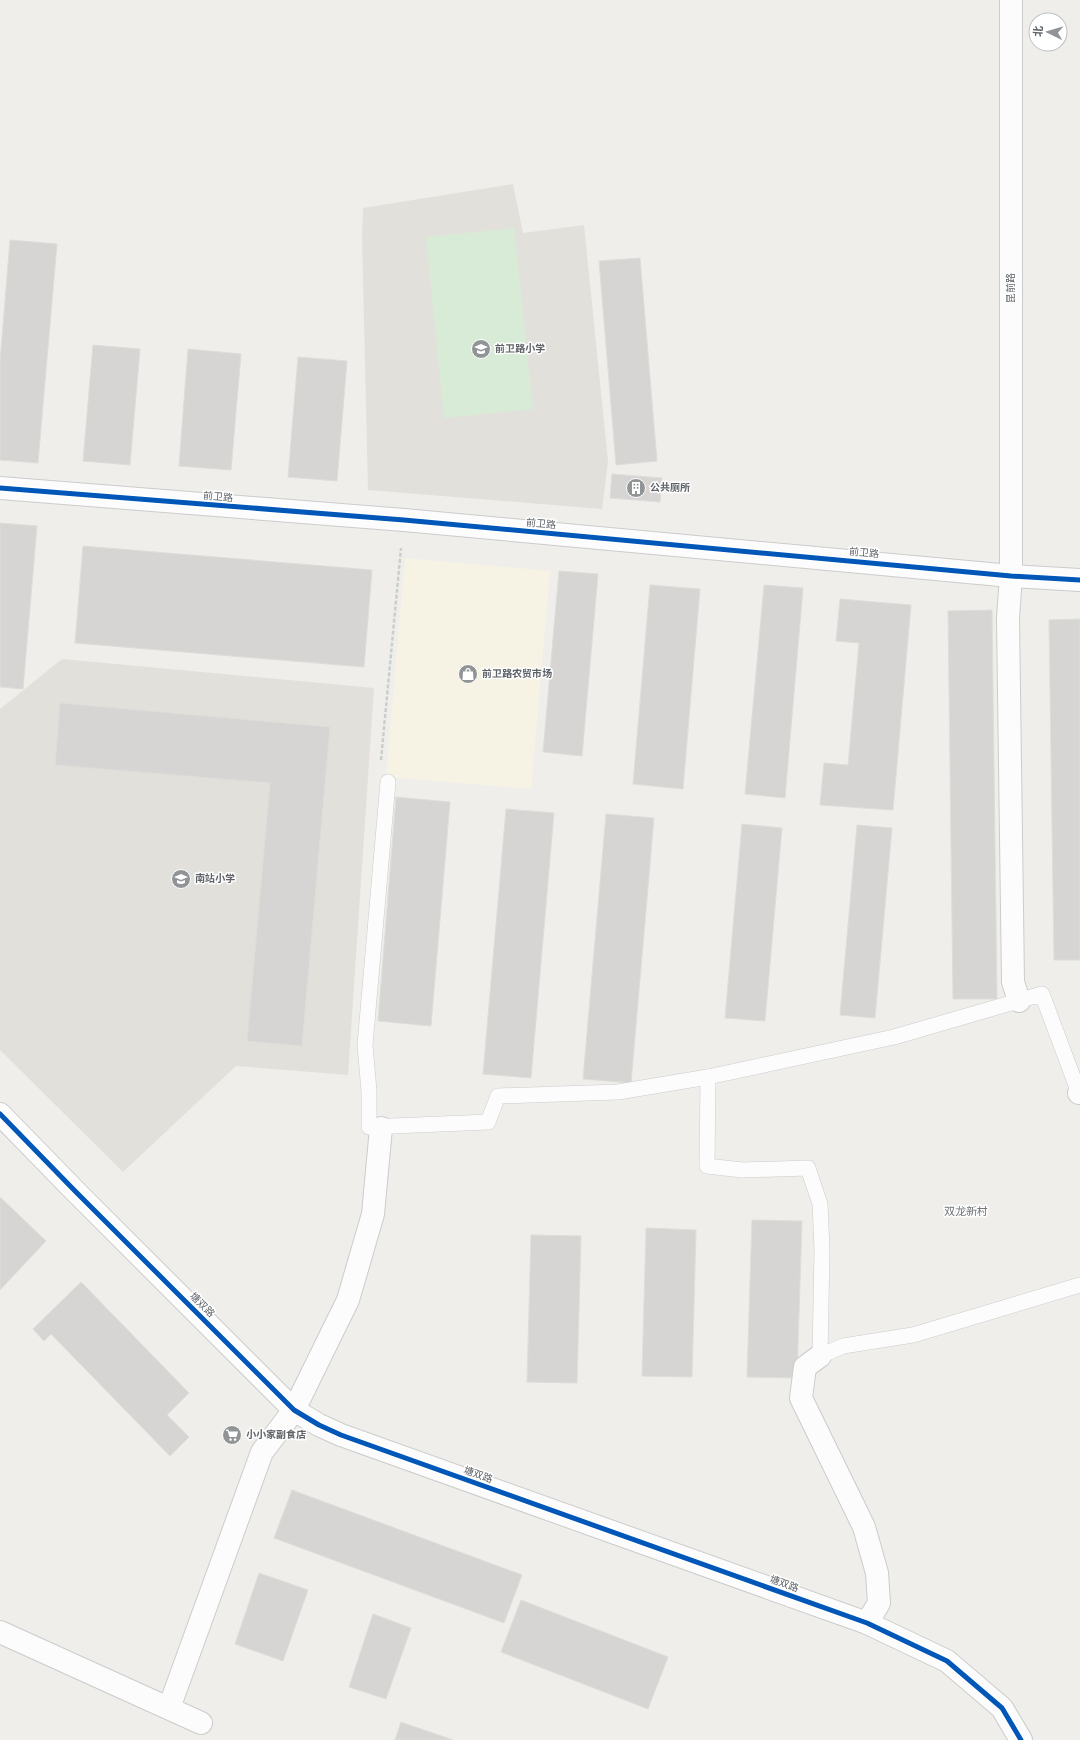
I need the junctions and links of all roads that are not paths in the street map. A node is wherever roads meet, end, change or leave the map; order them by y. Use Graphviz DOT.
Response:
graph roads {
  1 [pos="1011,0"];
  2 [pos="0,488"];
  3 [pos="1011,576"];
  4 [pos="1080,580"];
  5 [pos="388,782"];
  6 [pos="1019,1001"];
  7 [pos="708,1077"];
  8 [pos="1079,1093"];
  9 [pos="0,1114"];
  10 [pos="380,1128"];
  11 [pos="1080,1285"];
  12 [pos="820,1356"];
  13 [pos="294,1410"];
  14 [pos="867,1623"];
  15 [pos="0,1632"];
  16 [pos="170,1708"];
  17 [pos="201,1723"];
  18 [pos="1021,1740"];
  1 -- 3 [label="street, 昆前路"];
  2 -- 3 [label="street, 前卫路"];
  3 -- 4 [label="street, 前卫路"];
  3 -- 6 [label="street, 昆前路"];
  5 -- 10 [label="lane"];
  6 -- 7 [label="lane"];
  6 -- 8 [label="lane"];
  7 -- 10 [label="lane"];
  7 -- 12 [label="lane"];
  9 -- 13 [label="street, 塘双路"];
  10 -- 13 [label="street"];
  11 -- 12 [label="lane"];
  12 -- 14 [label="street"];
  13 -- 14 [label="street, 塘双路"];
  13 -- 16 [label="street"];
  14 -- 18 [label="street, 塘双路"];
  15 -- 16 [label="street"];
  16 -- 17 [label="street"];
}
